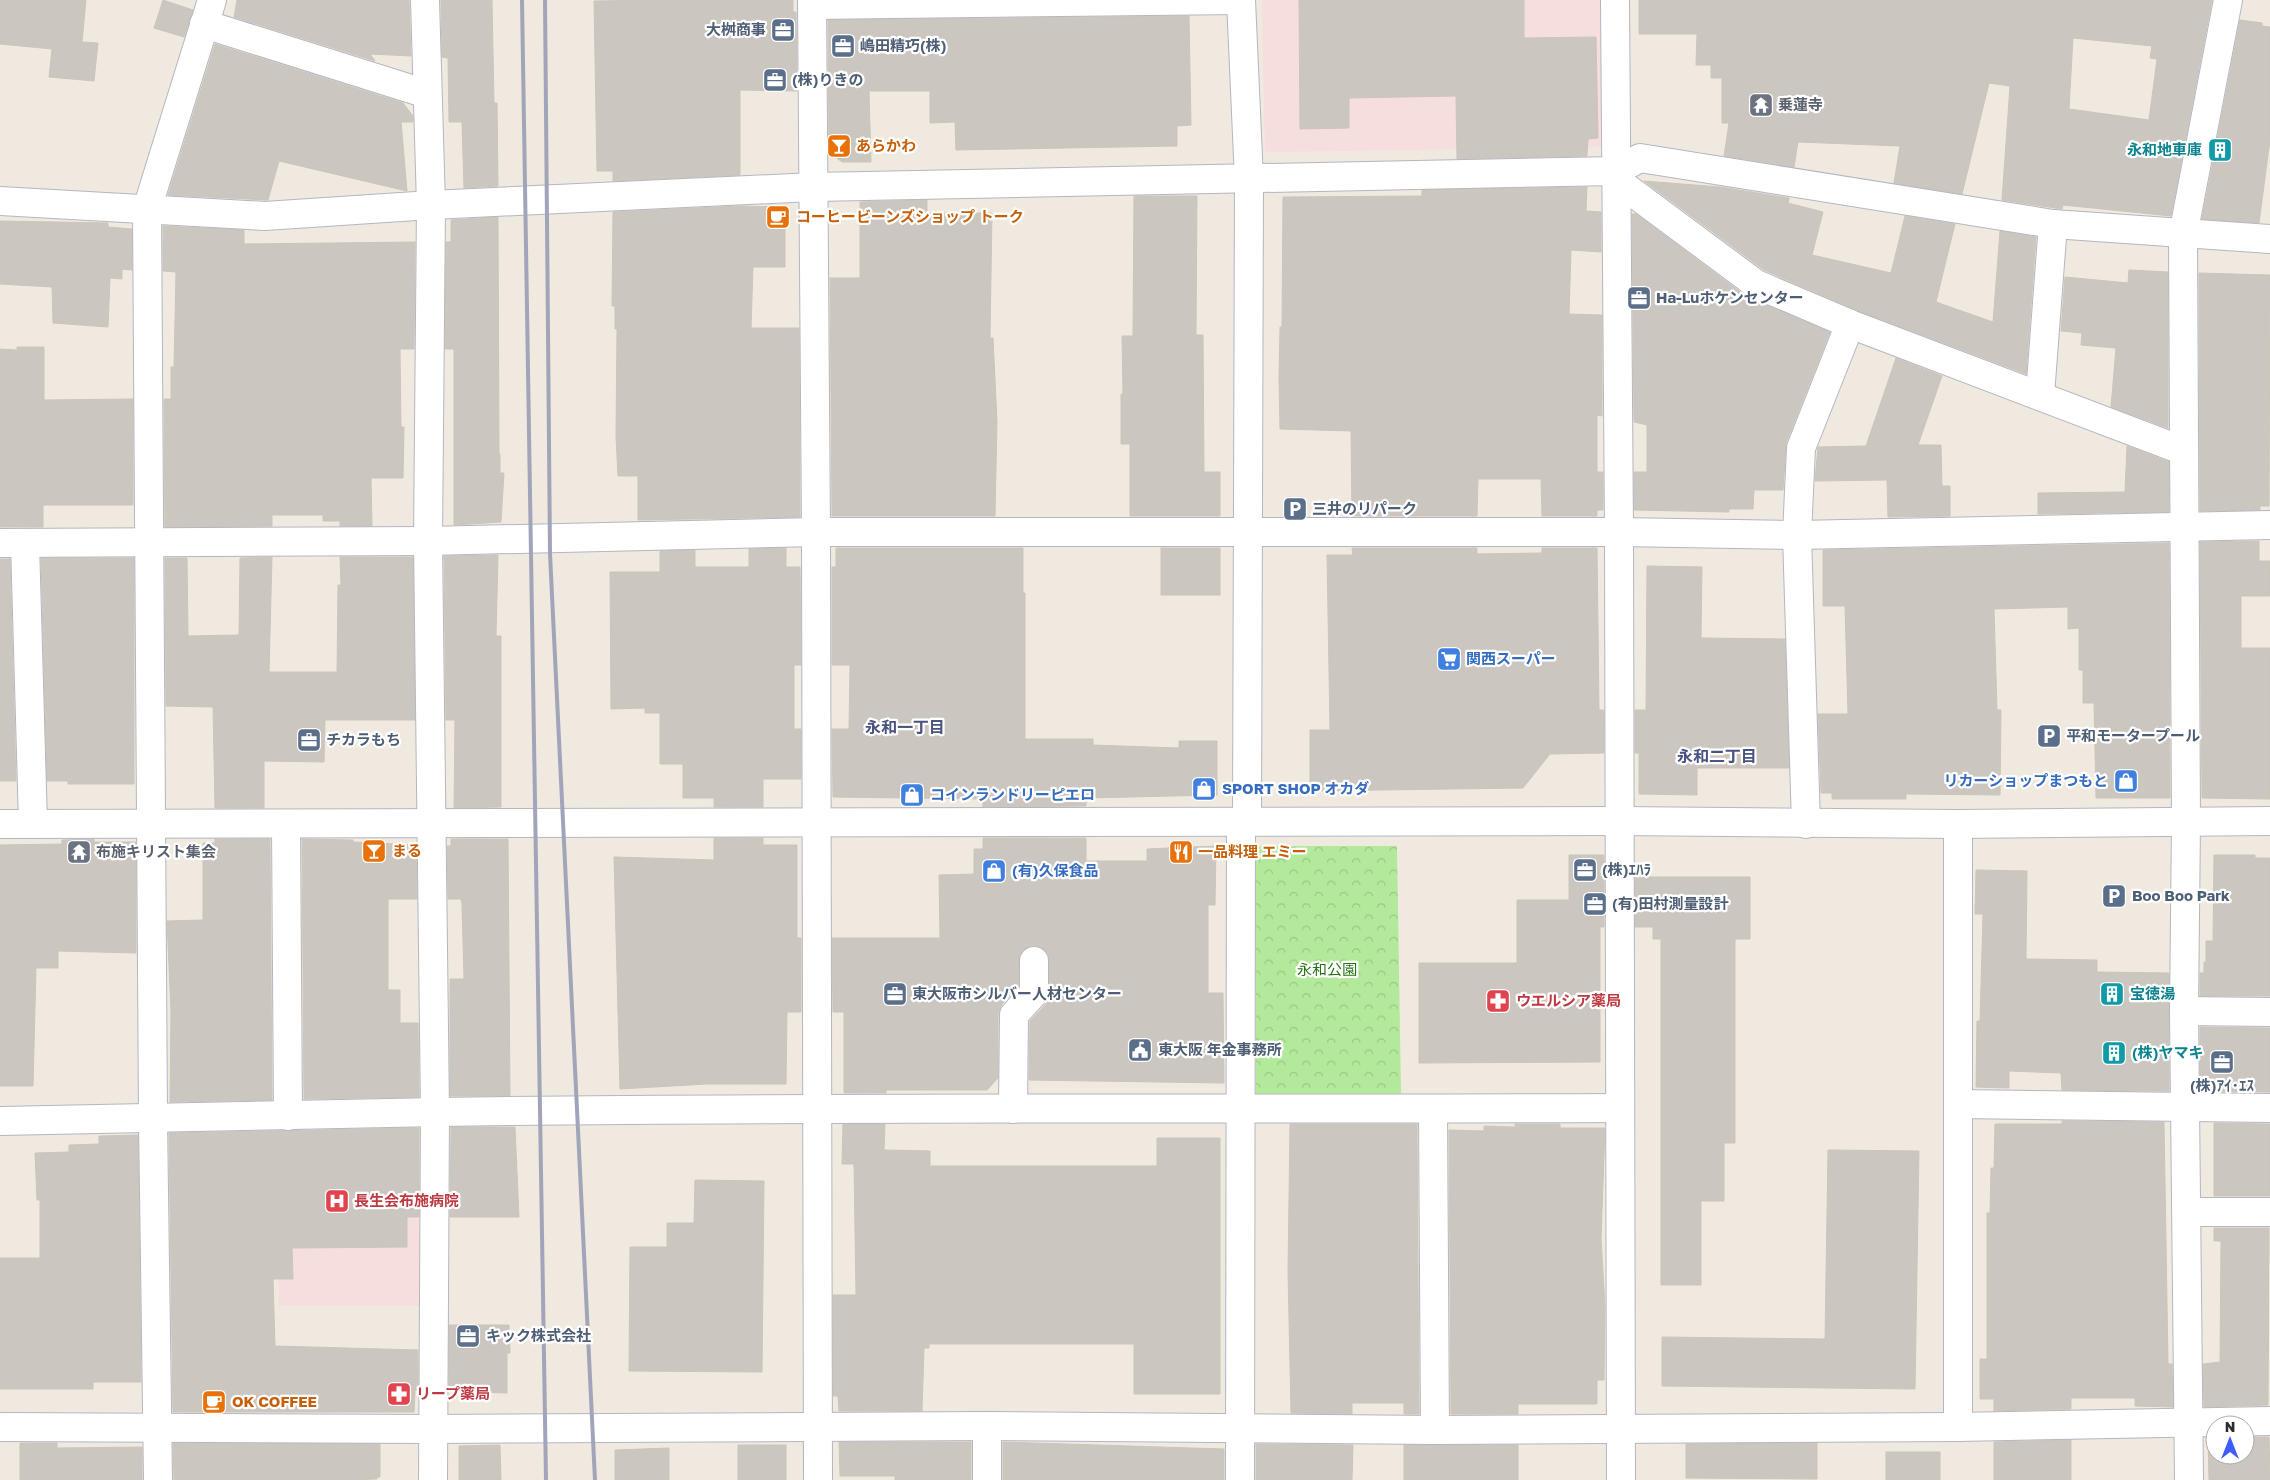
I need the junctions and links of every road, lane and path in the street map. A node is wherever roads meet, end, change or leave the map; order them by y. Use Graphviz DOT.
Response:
graph roads {
  1 [pos="425,0"];
  2 [pos="1241,0"];
  3 [pos="1615,0"];
  4 [pos="2228,0"];
  5 [pos="812,3"];
  6 [pos="208,12"];
  7 [pos="427,94"];
  8 [pos="1616,176"];
  9 [pos="1249,180"];
  10 [pos="814,187"];
  11 [pos="0,201"];
  12 [pos="431,205"];
  13 [pos="147,209"];
  14 [pos="2053,224"];
  15 [pos="2183,235"];
  16 [pos="2270,239"];
  17 [pos="1850,324"];
  18 [pos="2040,395"];
  19 [pos="2184,451"];
  20 [pos="2270,525"];
  21 [pos="2183,526"];
  22 [pos="816,532"];
  23 [pos="1619,532"];
  24 [pos="1248,533"];
  25 [pos="1797,535"];
  26 [pos="428,541"];
  27 [pos="13,543"];
  28 [pos="149,543"];
  29 [pos="1619,821"];
  30 [pos="2270,821"];
  31 [pos="433,822"];
  32 [pos="816,822"];
  33 [pos="1244,822"];
  34 [pos="2186,822"];
  35 [pos="0,824"];
  36 [pos="33,824"];
  37 [pos="151,824"];
  38 [pos="1806,824"];
  39 [pos="1958,824"];
  40 [pos="286,825"];
  41 [pos="1034,962"];
  42 [pos="2184,1011"];
  43 [pos="2270,1012"];
  44 [pos="1958,1104"];
  45 [pos="818,1108"];
  46 [pos="1620,1108"];
  47 [pos="2186,1108"];
  48 [pos="2270,1108"];
  49 [pos="1013,1109"];
  50 [pos="1433,1109"];
  51 [pos="1242,1110"];
  52 [pos="435,1112"];
  53 [pos="288,1116"];
  54 [pos="153,1119"];
  55 [pos="0,1121"];
  56 [pos="2187,1212"];
  57 [pos="2270,1212"];
  58 [pos="2189,1421"];
  59 [pos="2270,1421"];
  60 [pos="987,1426"];
  61 [pos="0,1427"];
  62 [pos="1958,1427"];
  63 [pos="158,1428"];
  64 [pos="819,1428"];
  65 [pos="1240,1428"];
  66 [pos="1621,1428"];
  67 [pos="433,1429"];
  68 [pos="1435,1430"];
  69 [pos="158,1480"];
  70 [pos="433,1480"];
  71 [pos="818,1480"];
  72 [pos="987,1480"];
  73 [pos="1240,1480"];
  74 [pos="1621,1480"];
  75 [pos="2189,1480"];
  1 -- 7 [label="street"];
  2 -- 5 [label="street"];
  2 -- 9 [label="street"];
  3 -- 8 [label="street"];
  4 -- 15 [label="street"];
  5 -- 10 [label="street"];
  6 -- 7 [label="street"];
  6 -- 13 [label="street"];
  7 -- 12 [label="street"];
  8 -- 9 [label="street"];
  8 -- 14 [label="street"];
  8 -- 17 [label="street"];
  8 -- 23 [label="street"];
  9 -- 10 [label="street"];
  9 -- 24 [label="street"];
  10 -- 12 [label="street"];
  10 -- 22 [label="street"];
  11 -- 13 [label="street"];
  12 -- 13 [label="street"];
  12 -- 26 [label="street"];
  13 -- 28 [label="street"];
  14 -- 15 [label="street"];
  14 -- 18 [label="street"];
  15 -- 16 [label="street"];
  15 -- 19 [label="street"];
  17 -- 18 [label="street"];
  17 -- 25 [label="street"];
  18 -- 19 [label="street"];
  19 -- 21 [label="street"];
  20 -- 21 [label="street"];
  21 -- 25 [label="street"];
  21 -- 34 [label="street"];
  22 -- 24 [label="street"];
  22 -- 26 [label="street"];
  22 -- 32 [label="street"];
  23 -- 24 [label="street"];
  23 -- 25 [label="street"];
  23 -- 29 [label="street"];
  24 -- 33 [label="street"];
  25 -- 38 [label="street"];
  26 -- 28 [label="street"];
  26 -- 31 [label="street"];
  27 -- 28 [label="street"];
  27 -- 36 [label="street"];
  28 -- 37 [label="street"];
  29 -- 33 [label="street"];
  29 -- 38 [label="street"];
  29 -- 46 [label="street"];
  30 -- 34 [label="street"];
  31 -- 32 [label="street"];
  31 -- 40 [label="street"];
  31 -- 52 [label="street"];
  32 -- 33 [label="street"];
  32 -- 45 [label="street"];
  33 -- 51 [label="street"];
  34 -- 39 [label="street"];
  34 -- 42 [label="street"];
  35 -- 36 [label="street"];
  36 -- 37 [label="street"];
  37 -- 40 [label="street"];
  37 -- 54 [label="street"];
  38 -- 39 [label="street"];
  39 -- 44 [label="street"];
  40 -- 53 [label="street"];
  41 -- 49 [label="street"];
  42 -- 43 [label="street"];
  42 -- 47 [label="street"];
  44 -- 47 [label="street"];
  44 -- 62 [label="street"];
  45 -- 49 [label="street"];
  45 -- 52 [label="street"];
  45 -- 64 [label="street"];
  46 -- 50 [label="street"];
  46 -- 66 [label="street"];
  47 -- 48 [label="street"];
  47 -- 56 [label="street"];
  49 -- 51 [label="street"];
  50 -- 51 [label="street"];
  50 -- 68 [label="street"];
  51 -- 65 [label="street"];
  52 -- 53 [label="street"];
  52 -- 67 [label="street"];
  53 -- 54 [label="street"];
  54 -- 55 [label="street"];
  54 -- 63 [label="street"];
  56 -- 57 [label="street"];
  56 -- 58 [label="street"];
  58 -- 59 [label="street"];
  58 -- 62 [label="street"];
  58 -- 75 [label="street"];
  60 -- 64 [label="street"];
  60 -- 65 [label="street"];
  60 -- 72 [label="street"];
  61 -- 63 [label="street"];
  62 -- 66 [label="street"];
  63 -- 67 [label="street"];
  63 -- 69 [label="street"];
  64 -- 67 [label="street"];
  64 -- 71 [label="street"];
  65 -- 68 [label="street"];
  65 -- 73 [label="street"];
  66 -- 68 [label="street"];
  66 -- 74 [label="street"];
  67 -- 70 [label="street"];
}
